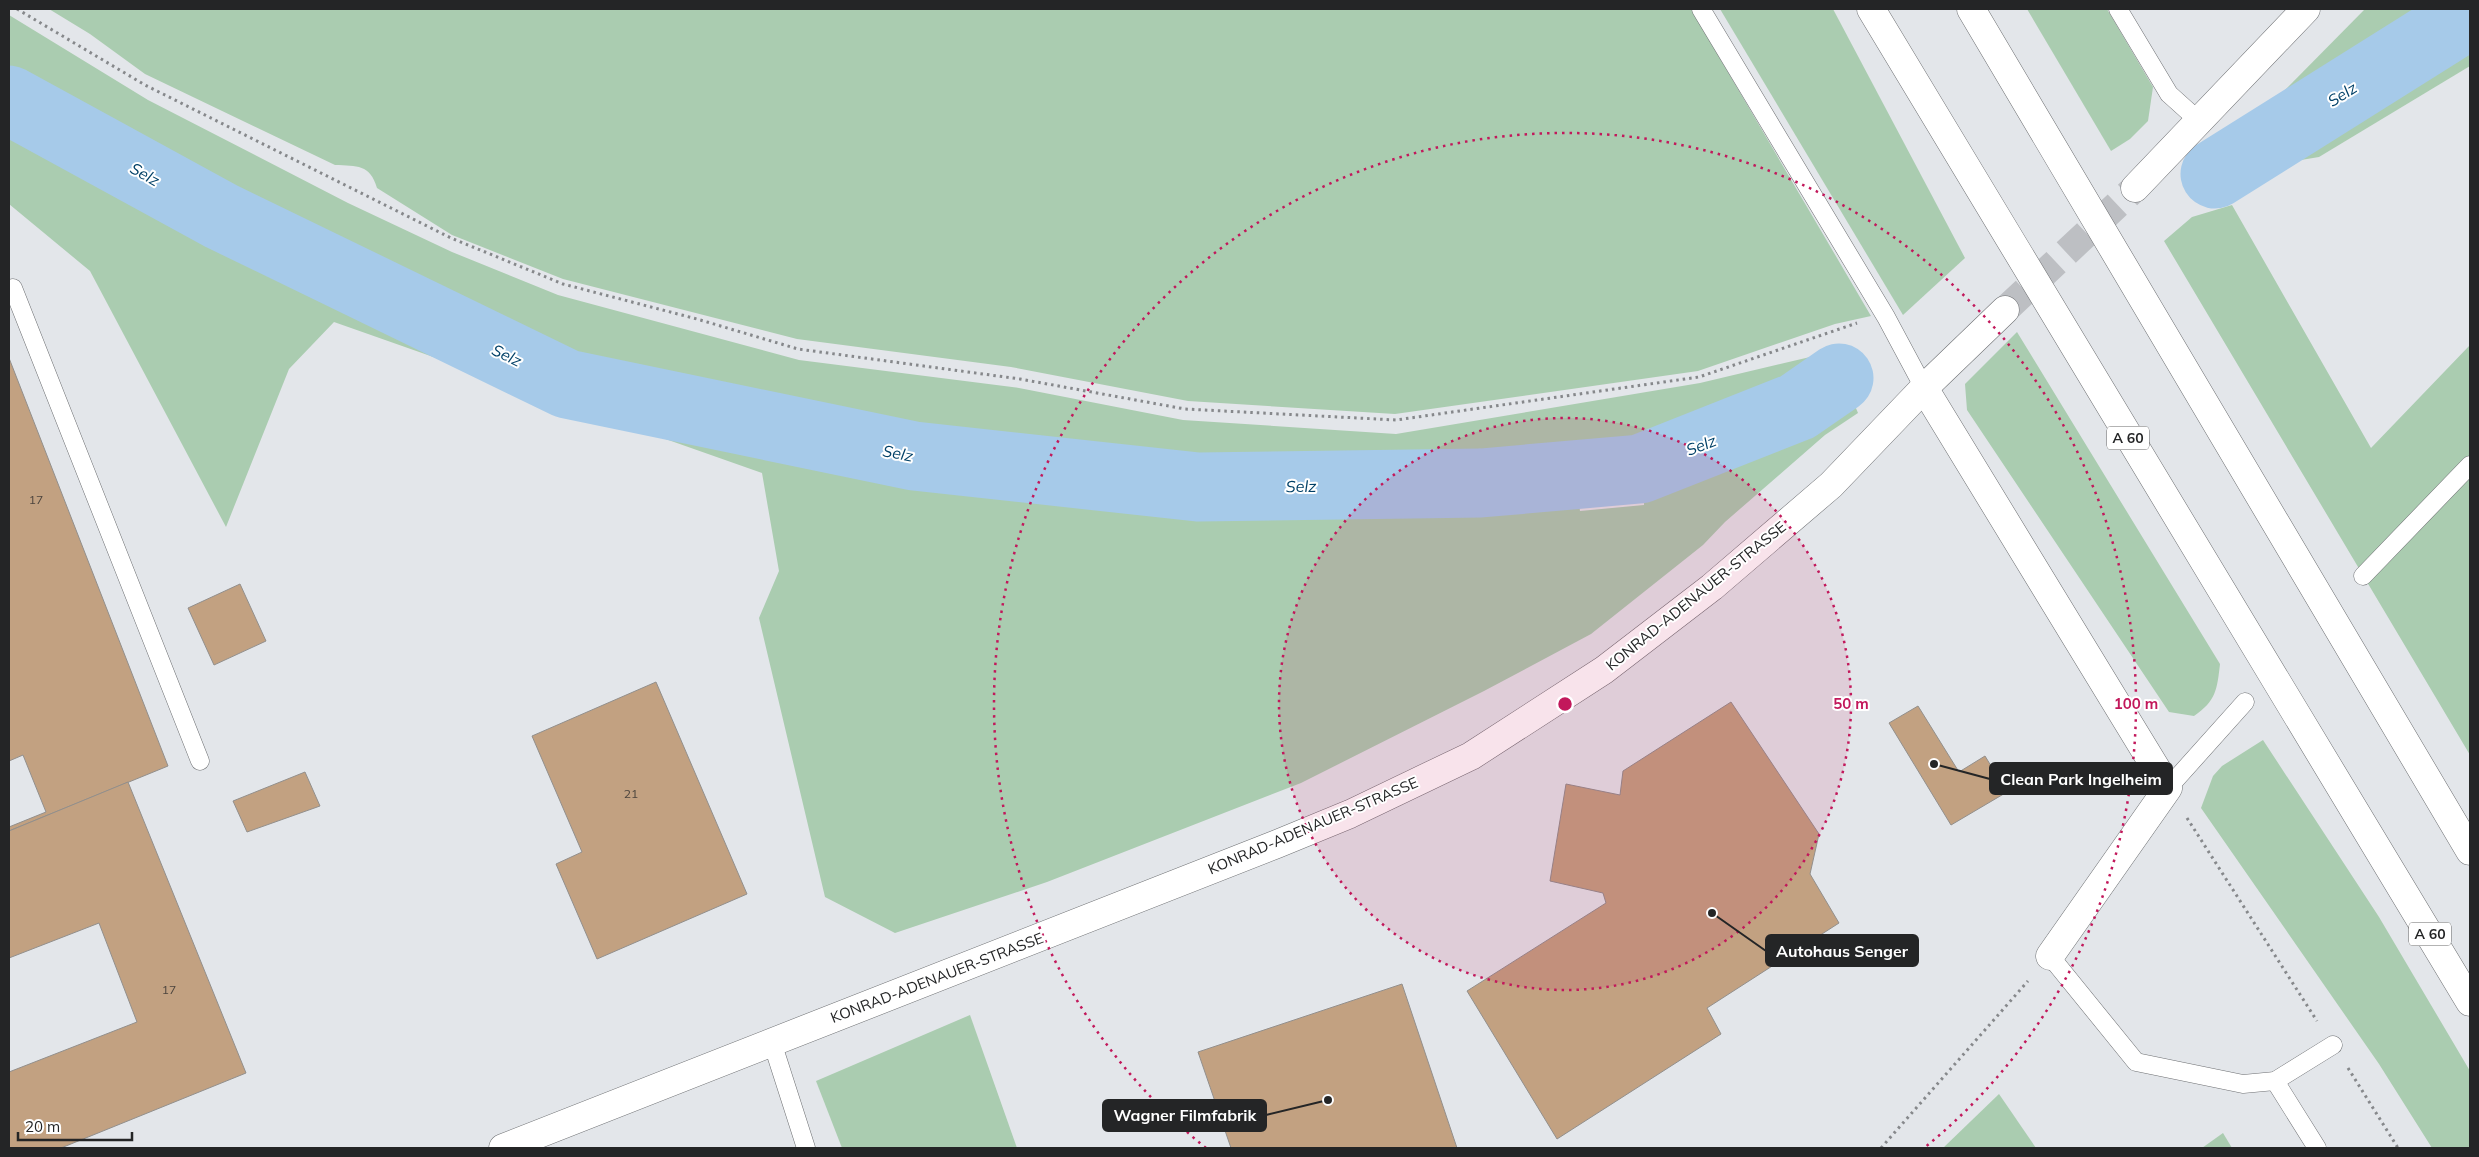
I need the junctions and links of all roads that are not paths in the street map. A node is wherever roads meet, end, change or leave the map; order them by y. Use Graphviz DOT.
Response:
graph roads {
  1 [pos="1701,9"];
  2 [pos="1871,9"];
  3 [pos="1971,9"];
  4 [pos="2118,9"];
  5 [pos="2306,9"];
  6 [pos="2199,121"];
  7 [pos="2135,188"];
  8 [pos="9,290"];
  9 [pos="2004,310"];
  10 [pos="1924,388"];
  11 [pos="2470,465"];
  12 [pos="2363,576"];
  13 [pos="2245,702"];
  14 [pos="200,761"];
  15 [pos="2168,788"];
  16 [pos="2470,851"];
  17 [pos="2050,956"];
  18 [pos="2470,1002"];
  19 [pos="772,1042"];
  20 [pos="2333,1045"];
  21 [pos="2275,1081"];
  22 [pos="503,1148"];
  23 [pos="806,1148"];
  24 [pos="2317,1148"];
  1 -- 10 [label="lane"];
  2 -- 18 [label="main road, A 60"];
  3 -- 16 [label="main road"];
  4 -- 6 [label="lane"];
  5 -- 6 [label="main road"];
  6 -- 7 [label="main road"];
  8 -- 14 [label="lane"];
  9 -- 10 [label="main road, KONRAD-ADENAUER-STRASSE"];
  10 -- 15 [label="main road"];
  10 -- 19 [label="main road, KONRAD-ADENAUER-STRASSE"];
  11 -- 12 [label="lane"];
  13 -- 15 [label="lane"];
  15 -- 17 [label="main road"];
  17 -- 21 [label="lane"];
  19 -- 22 [label="main road, KONRAD-ADENAUER-STRASSE"];
  19 -- 23 [label="lane"];
  20 -- 21 [label="lane"];
  21 -- 24 [label="lane"];
}
